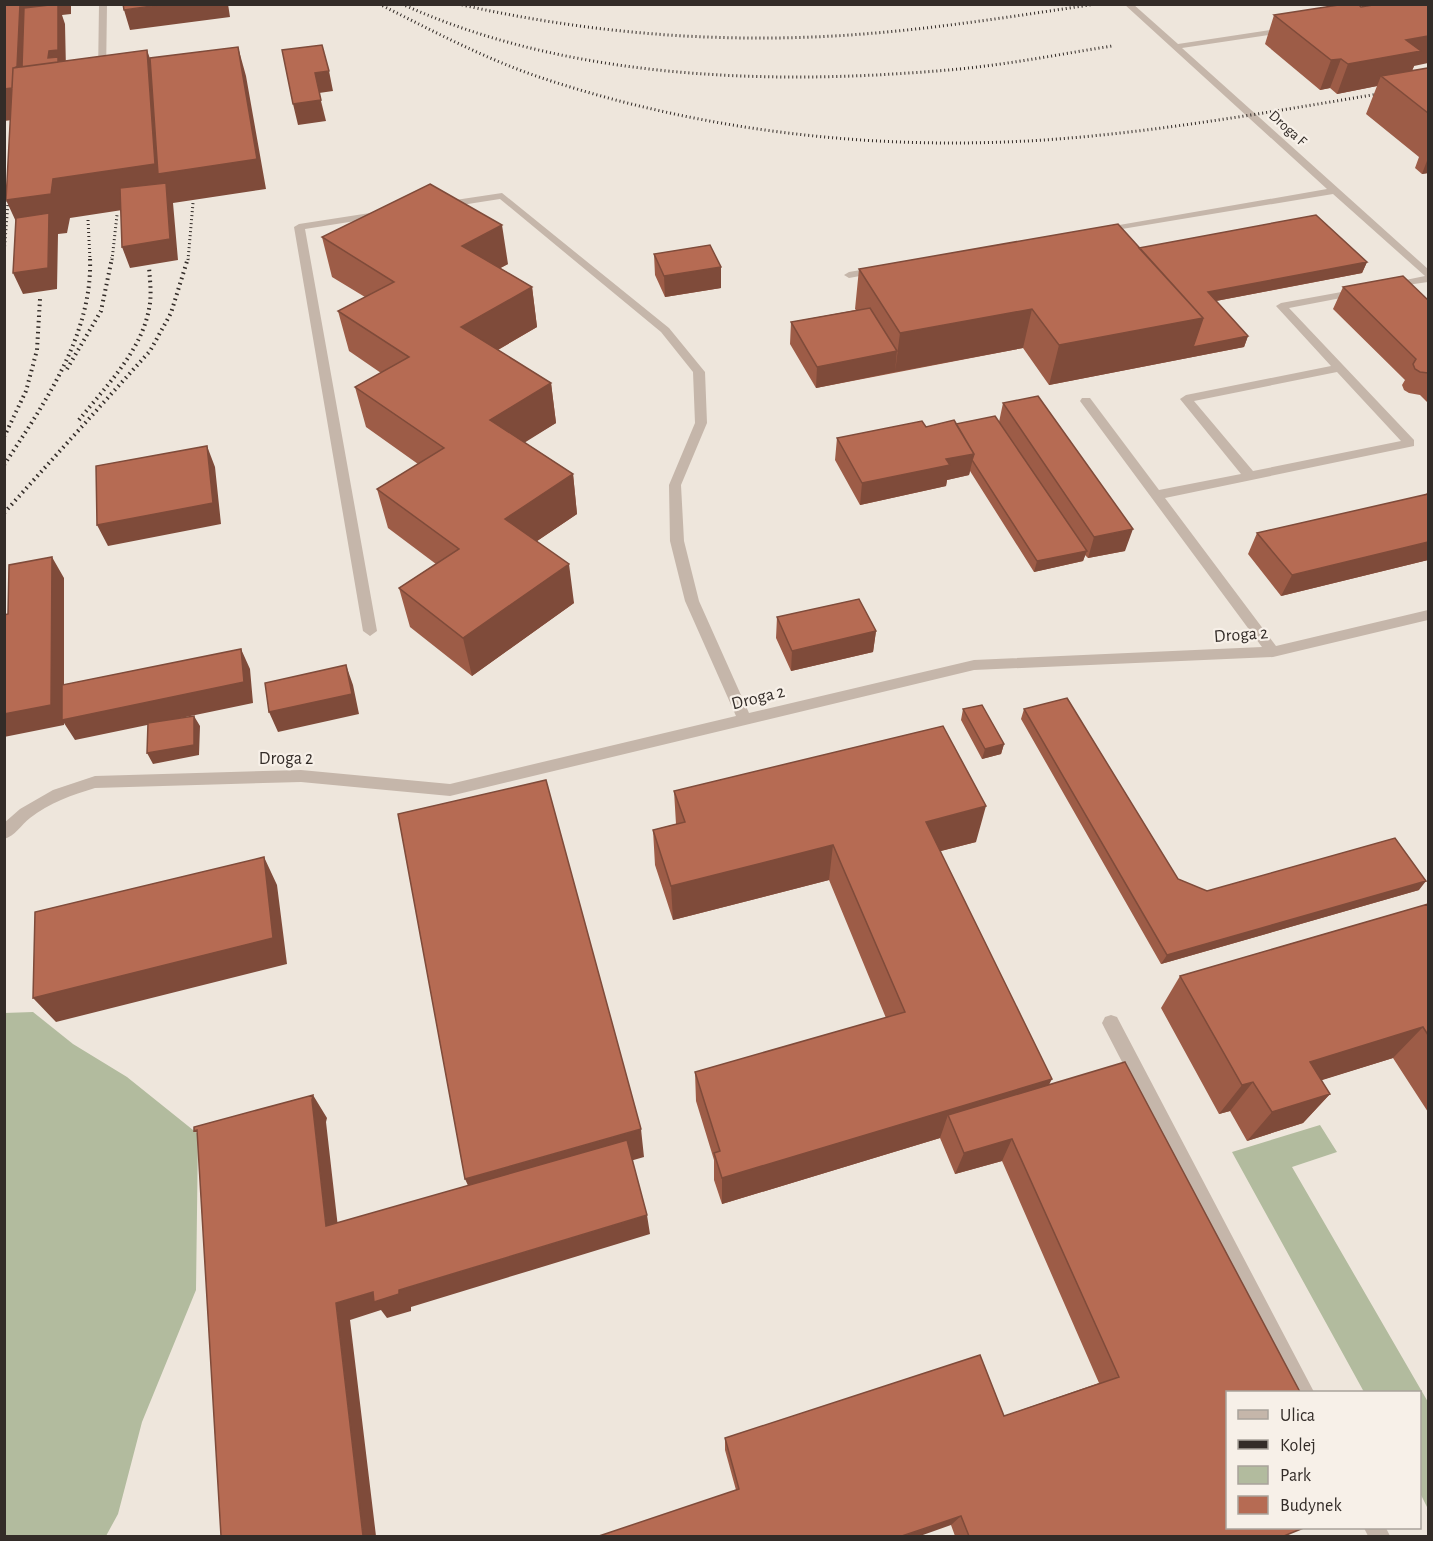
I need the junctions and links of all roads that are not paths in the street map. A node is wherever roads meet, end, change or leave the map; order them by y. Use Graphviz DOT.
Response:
graph roads {
  1 [pos="103,4"];
  2 [pos="1128,4"];
  3 [pos="1302,27"];
  4 [pos="1175,47"];
  5 [pos="113,75"];
  6 [pos="1336,190"];
  7 [pos="435,207"];
  8 [pos="401,212"];
  9 [pos="1092,233"];
  10 [pos="895,267"];
  11 [pos="1428,274"];
  12 [pos="849,275"];
  13 [pos="1428,279"];
  14 [pos="1340,368"];
  15 [pos="1086,401"];
  16 [pos="1250,476"];
  17 [pos="1157,495"];
  18 [pos="1428,615"];
  19 [pos="370,631"];
  20 [pos="1273,652"];
  21 [pos="745,720"];
  22 [pos="4,832"];
  23 [pos="1111,1023"];
  24 [pos="1303,1391"];
  1 -- 5 [label="lane"];
  2 -- 4 [label="lane, Droga F"];
  3 -- 4 [label="lane"];
  4 -- 6 [label="lane, Droga F"];
  6 -- 9 [label="lane"];
  6 -- 11 [label="lane, Droga F"];
  7 -- 21 [label="lane"];
  8 -- 19 [label="lane"];
  10 -- 12 [label="lane"];
  13 -- 14 [label="lane"];
  14 -- 16 [label="lane"];
  14 -- 16 [label="lane"];
  15 -- 17 [label="lane"];
  16 -- 17 [label="lane"];
  17 -- 20 [label="lane"];
  18 -- 20 [label="lane, Droga 2"];
  20 -- 21 [label="lane, Droga 2"];
  21 -- 22 [label="lane, Droga 2"];
  23 -- 24 [label="lane"];
}
